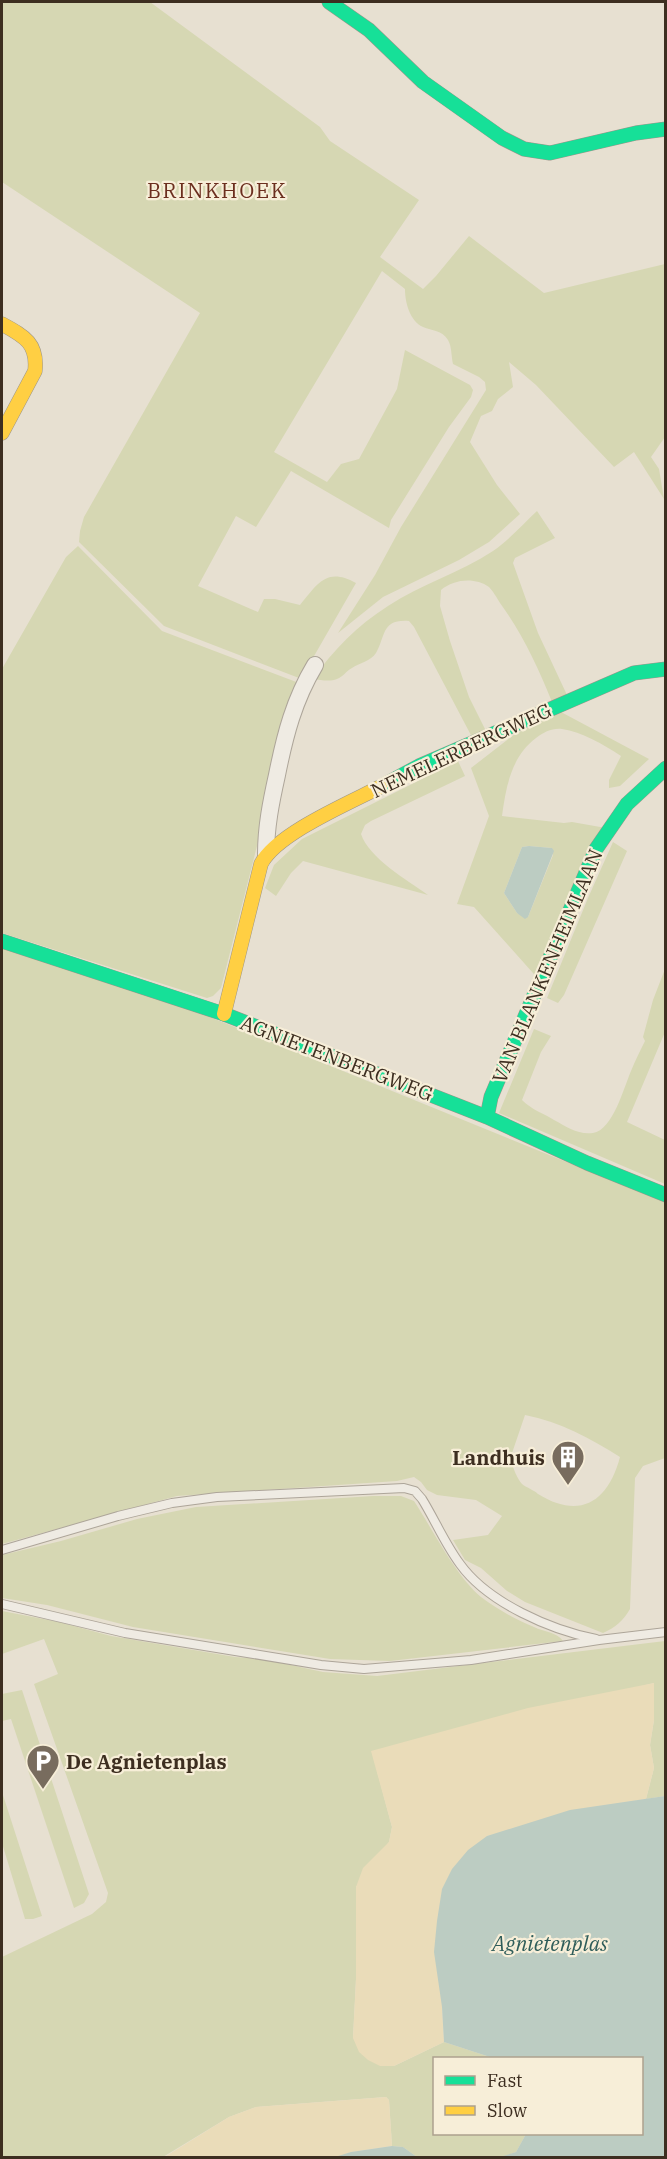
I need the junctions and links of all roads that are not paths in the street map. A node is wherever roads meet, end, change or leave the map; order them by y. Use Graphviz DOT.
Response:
graph roads {
  1 [pos="329,2"];
  2 [pos="666,129"];
  3 [pos="2,324"];
  4 [pos="2,433"];
  5 [pos="315,665"];
  6 [pos="666,669"];
  7 [pos="666,768"];
  8 [pos="266,854"];
  9 [pos="2,941"];
  10 [pos="224,1014"];
  11 [pos="487,1117"];
  12 [pos="666,1195"];
  13 [pos="2,1550"];
  14 [pos="2,1604"];
  15 [pos="666,1632"];
  16 [pos="599,1640"];
  1 -- 2 [label="street"];
  3 -- 4 [label="street"];
  5 -- 8 [label="street, NEMELERBERGWEG"];
  6 -- 8 [label="street, NEMELERBERGWEG"];
  7 -- 11 [label="street, VAN BLANKENHEIMLAAN"];
  8 -- 10 [label="street, NEMELERBERGWEG"];
  9 -- 10 [label="street, AGNIETENBERGWEG"];
  10 -- 11 [label="street, AGNIETENBERGWEG"];
  11 -- 12 [label="street, AGNIETENBERGWEG"];
  13 -- 16 [label="lane"];
  14 -- 16 [label="lane"];
  15 -- 16 [label="lane"];
}
